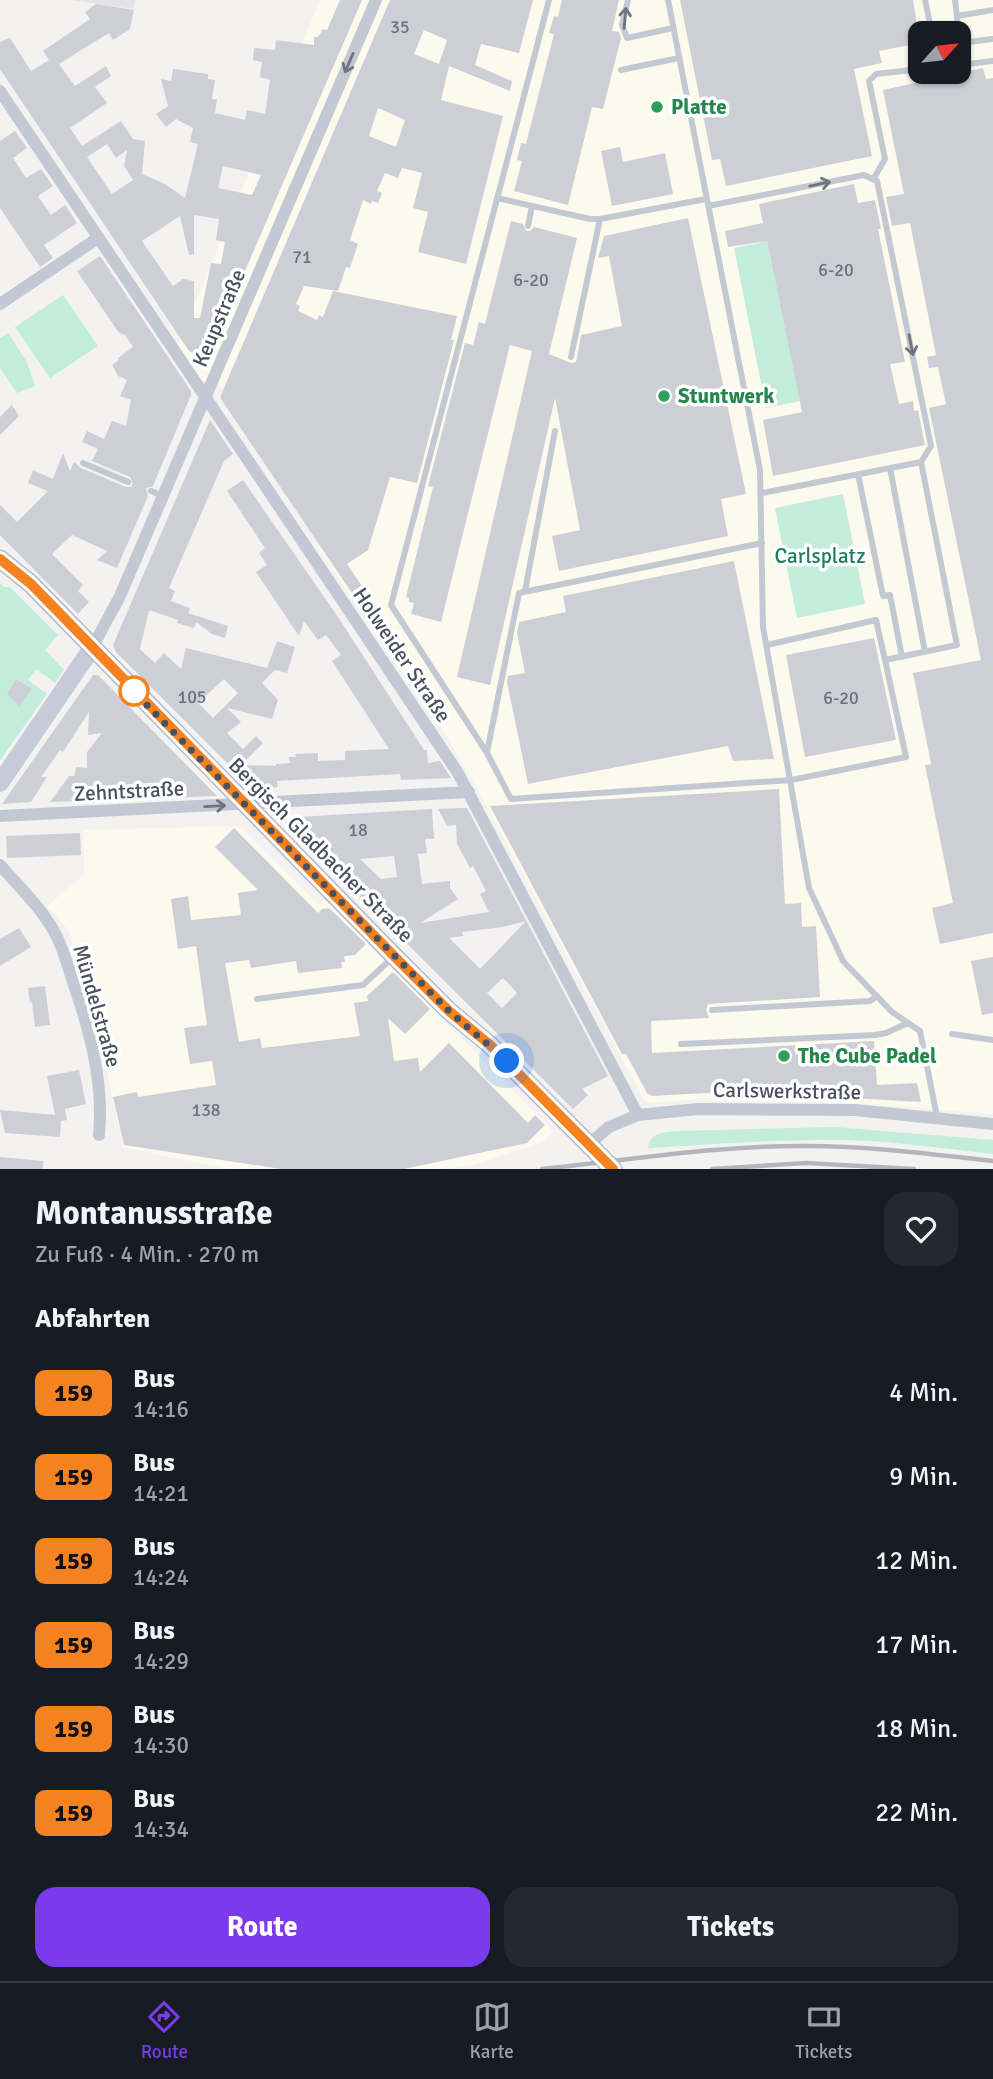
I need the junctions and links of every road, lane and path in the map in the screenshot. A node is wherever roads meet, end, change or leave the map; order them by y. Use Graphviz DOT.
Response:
graph roads {
  1 [pos="376,0"];
  2 [pos="549,0"];
  3 [pos="628,0"];
  4 [pos="668,0"];
  5 [pos="925,0"];
  6 [pos="955,0"];
  7 [pos="993,10"];
  8 [pos="957,16"];
  9 [pos="929,21"];
  10 [pos="958,21"];
  11 [pos="673,28"];
  12 [pos="993,39"];
  13 [pos="971,42"];
  14 [pos="679,58"];
  15 [pos="993,61"];
  16 [pos="971,64"];
  17 [pos="908,70"];
  18 [pos="621,71"];
  19 [pos="0,91"];
  20 [pos="874,178"];
  21 [pos="497,198"];
  22 [pos="707,203"];
  23 [pos="533,206"];
  24 [pos="600,219"];
  25 [pos="528,226"];
  26 [pos="98,238"];
  27 [pos="0,304"];
  28 [pos="571,357"];
  29 [pos="205,397"];
  30 [pos="555,431"];
  31 [pos="921,462"];
  32 [pos="83,463"];
  33 [pos="890,468"];
  34 [pos="858,474"];
  35 [pos="128,482"];
  36 [pos="762,493"];
  37 [pos="762,543"];
  38 [pos="0,559"];
  39 [pos="525,591"];
  40 [pos="767,645"];
  41 [pos="92,648"];
  42 [pos="925,652"];
  43 [pos="902,657"];
  44 [pos="885,660"];
  45 [pos="486,753"];
  46 [pos="791,780"];
  47 [pos="0,783"];
  48 [pos="469,792"];
  49 [pos="244,805"];
  50 [pos="0,816"];
  51 [pos="0,865"];
  52 [pos="394,956"];
  53 [pos="877,996"];
  54 [pos="257,999"];
  55 [pos="712,1010"];
  56 [pos="908,1023"];
  57 [pos="952,1034"];
  58 [pos="993,1040"];
  59 [pos="681,1044"];
  60 [pos="638,1115"];
  61 [pos="937,1120"];
  62 [pos="993,1124"];
  63 [pos="99,1135"];
  64 [pos="589,1144"];
  65 [pos="613,1169"];
  1 -- 29 [label="street, Keupstraße, one-way"];
  2 -- 21 [label="lane"];
  11 -- 3 [label="lane, one-way"];
  4 -- 11 [label="lane"];
  5 -- 9 [label="lane"];
  6 -- 8 [label="lane"];
  7 -- 8 [label="lane"];
  8 -- 10 [label="lane"];
  11 -- 14 [label="lane"];
  12 -- 13 [label="lane"];
  14 -- 18 [label="lane"];
  14 -- 22 [label="lane"];
  15 -- 16 [label="lane"];
  17 -- 20 [label="lane"];
  19 -- 26 [label="street, Holweider Straße"];
  22 -- 20 [label="lane, one-way"];
  20 -- 31 [label="lane, one-way"];
  21 -- 23 [label="lane"];
  21 -- 45 [label="lane"];
  22 -- 24 [label="lane"];
  22 -- 36 [label="lane"];
  23 -- 24 [label="lane"];
  23 -- 25 [label="lane"];
  24 -- 28 [label="lane"];
  26 -- 27 [label="street"];
  26 -- 29 [label="street, Holweider Straße"];
  29 -- 41 [label="street, Keupstraße"];
  29 -- 48 [label="street, Holweider Straße"];
  30 -- 39 [label="lane"];
  31 -- 33 [label="lane"];
  31 -- 42 [label="lane"];
  32 -- 35 [label="lane"];
  33 -- 34 [label="lane"];
  33 -- 42 [label="lane"];
  34 -- 36 [label="lane"];
  34 -- 43 [label="lane"];
  36 -- 37 [label="lane"];
  37 -- 39 [label="lane"];
  37 -- 40 [label="lane"];
  38 -- 41 [label="main road, Bergisch Gladbacher Straße"];
  39 -- 45 [label="lane"];
  40 -- 44 [label="lane"];
  40 -- 46 [label="lane"];
  41 -- 47 [label="street"];
  41 -- 49 [label="main road, Bergisch Gladbacher Straße"];
  42 -- 43 [label="lane"];
  43 -- 44 [label="lane"];
  44 -- 46 [label="lane"];
  45 -- 46 [label="lane"];
  46 -- 53 [label="lane"];
  48 -- 49 [label="street, Zehntstraße"];
  48 -- 60 [label="street, Holweider Straße"];
  50 -- 49 [label="street, Zehntstraße, one-way"];
  49 -- 52 [label="main road, Bergisch Gladbacher Straße"];
  51 -- 63 [label="street, Mündelstraße"];
  52 -- 54 [label="lane"];
  52 -- 64 [label="main road, Bergisch Gladbacher Straße"];
  53 -- 55 [label="lane"];
  53 -- 56 [label="lane"];
  56 -- 59 [label="lane"];
  56 -- 61 [label="lane"];
  57 -- 58 [label="lane"];
  60 -- 61 [label="street, Carlswerkstraße"];
  60 -- 64 [label="street, Carlswerkstraße"];
  61 -- 62 [label="street, Carlswerkstraße"];
  64 -- 65 [label="main road, Bergisch Gladbacher Straße"];
}
